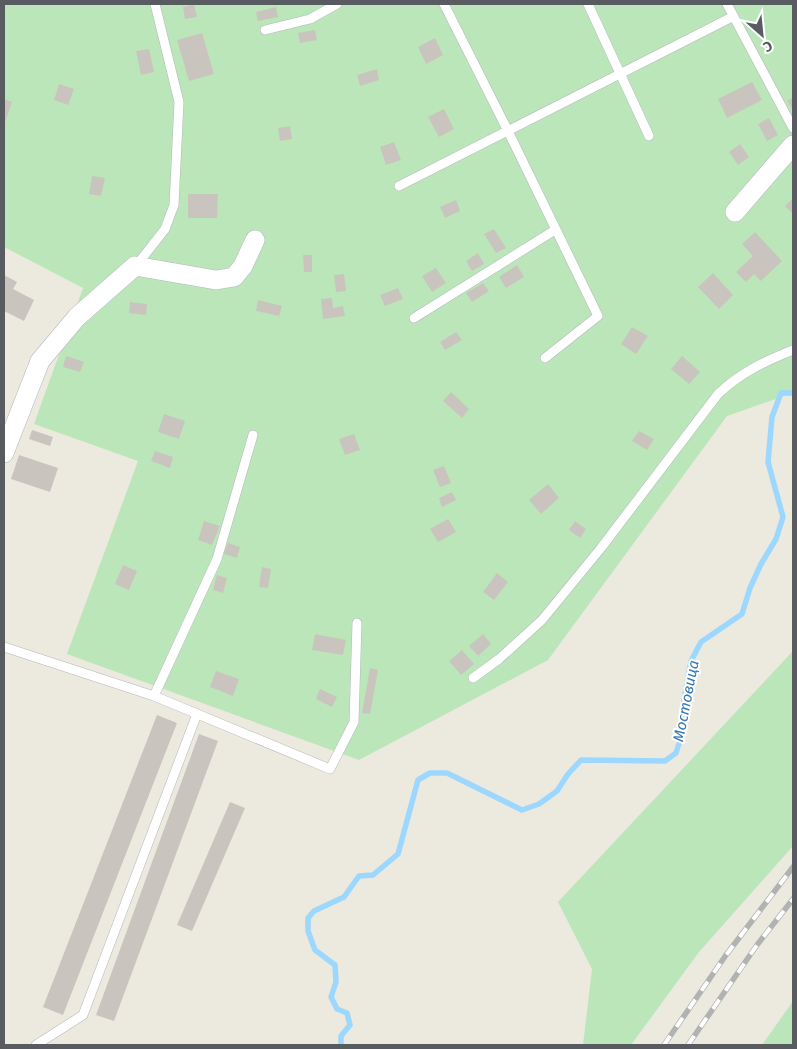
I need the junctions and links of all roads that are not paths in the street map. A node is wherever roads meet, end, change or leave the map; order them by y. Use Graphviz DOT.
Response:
graph roads {
  1 [pos="155,4"];
  2 [pos="337,4"];
  3 [pos="444,4"];
  4 [pos="588,4"];
  5 [pos="727,4"];
  6 [pos="732,17"];
  7 [pos="265,30"];
  8 [pos="620,73"];
  9 [pos="793,128"];
  10 [pos="508,130"];
  11 [pos="650,136"];
  12 [pos="793,145"];
  13 [pos="399,186"];
  14 [pos="735,212"];
  15 [pos="555,230"];
  16 [pos="254,240"];
  17 [pos="135,266"];
  18 [pos="414,318"];
  19 [pos="793,350"];
  20 [pos="545,358"];
  21 [pos="252,435"];
  22 [pos="4,453"];
  23 [pos="357,624"];
  24 [pos="4,647"];
  25 [pos="472,678"];
  26 [pos="154,696"];
  27 [pos="197,714"];
  28 [pos="36,1045"];
  1 -- 17 [label="lane"];
  2 -- 7 [label="lane"];
  3 -- 10 [label="lane"];
  4 -- 8 [label="lane"];
  5 -- 6 [label="lane"];
  6 -- 8 [label="lane"];
  6 -- 9 [label="lane"];
  8 -- 10 [label="lane"];
  8 -- 11 [label="lane"];
  10 -- 13 [label="lane"];
  10 -- 15 [label="lane"];
  12 -- 14 [label="street"];
  15 -- 18 [label="lane"];
  15 -- 20 [label="lane"];
  16 -- 17 [label="street"];
  17 -- 22 [label="street"];
  19 -- 25 [label="lane"];
  21 -- 26 [label="lane"];
  23 -- 27 [label="lane"];
  24 -- 26 [label="lane"];
  26 -- 27 [label="lane"];
  27 -- 28 [label="lane"];
}
